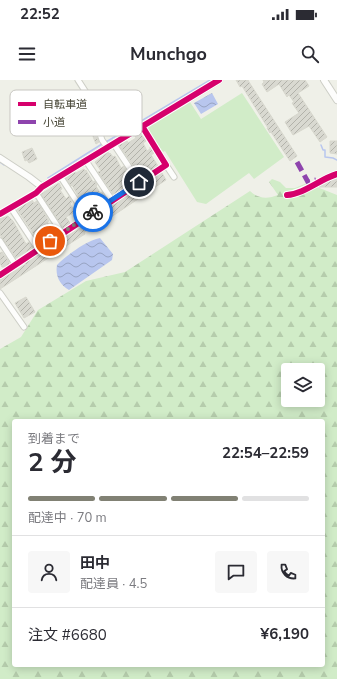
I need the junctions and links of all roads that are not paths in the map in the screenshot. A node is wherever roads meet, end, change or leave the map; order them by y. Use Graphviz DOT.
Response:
graph roads {
  1 [pos="78,80"];
  2 [pos="219,80"];
  3 [pos="324,80"];
  4 [pos="84,90"];
  5 [pos="337,100"];
  6 [pos="142,126"];
  7 [pos="101,136"];
  8 [pos="125,136"];
  9 [pos="113,143"];
  10 [pos="107,147"];
  11 [pos="0,158"];
  12 [pos="86,161"];
  13 [pos="166,165"];
  14 [pos="337,174"];
  15 [pos="60,176"];
  16 [pos="174,177"];
  17 [pos="139,182"];
  18 [pos="42,187"];
  19 [pos="36,193"];
  20 [pos="287,195"];
  21 [pos="112,200"];
  22 [pos="11,208"];
  23 [pos="0,214"];
  24 [pos="87,217"];
  25 [pos="62,233"];
  26 [pos="0,241"];
  27 [pos="38,249"];
  28 [pos="15,264"];
  29 [pos="0,275"];
  30 [pos="0,293"];
  31 [pos="24,327"];
  1 -- 4 [label="street"];
  2 -- 6 [label="street"];
  3 -- 5 [label="street"];
  6 -- 13 [label="street"];
  7 -- 10 [label="street"];
  8 -- 9 [label="street"];
  9 -- 10 [label="street"];
  9 -- 17 [label="street"];
  10 -- 12 [label="street"];
  11 -- 18 [label="street"];
  12 -- 15 [label="street"];
  12 -- 21 [label="street"];
  13 -- 16 [label="street"];
  13 -- 17 [label="street"];
  14 -- 20 [label="street"];
  15 -- 18 [label="street"];
  15 -- 24 [label="street"];
  17 -- 21 [label="street"];
  18 -- 19 [label="street"];
  19 -- 22 [label="street"];
  19 -- 25 [label="street"];
  21 -- 24 [label="street"];
  22 -- 23 [label="street"];
  22 -- 27 [label="street"];
  24 -- 25 [label="street"];
  25 -- 27 [label="street"];
  26 -- 28 [label="street"];
  27 -- 28 [label="street"];
  28 -- 29 [label="street"];
  30 -- 31 [label="street"];
}
